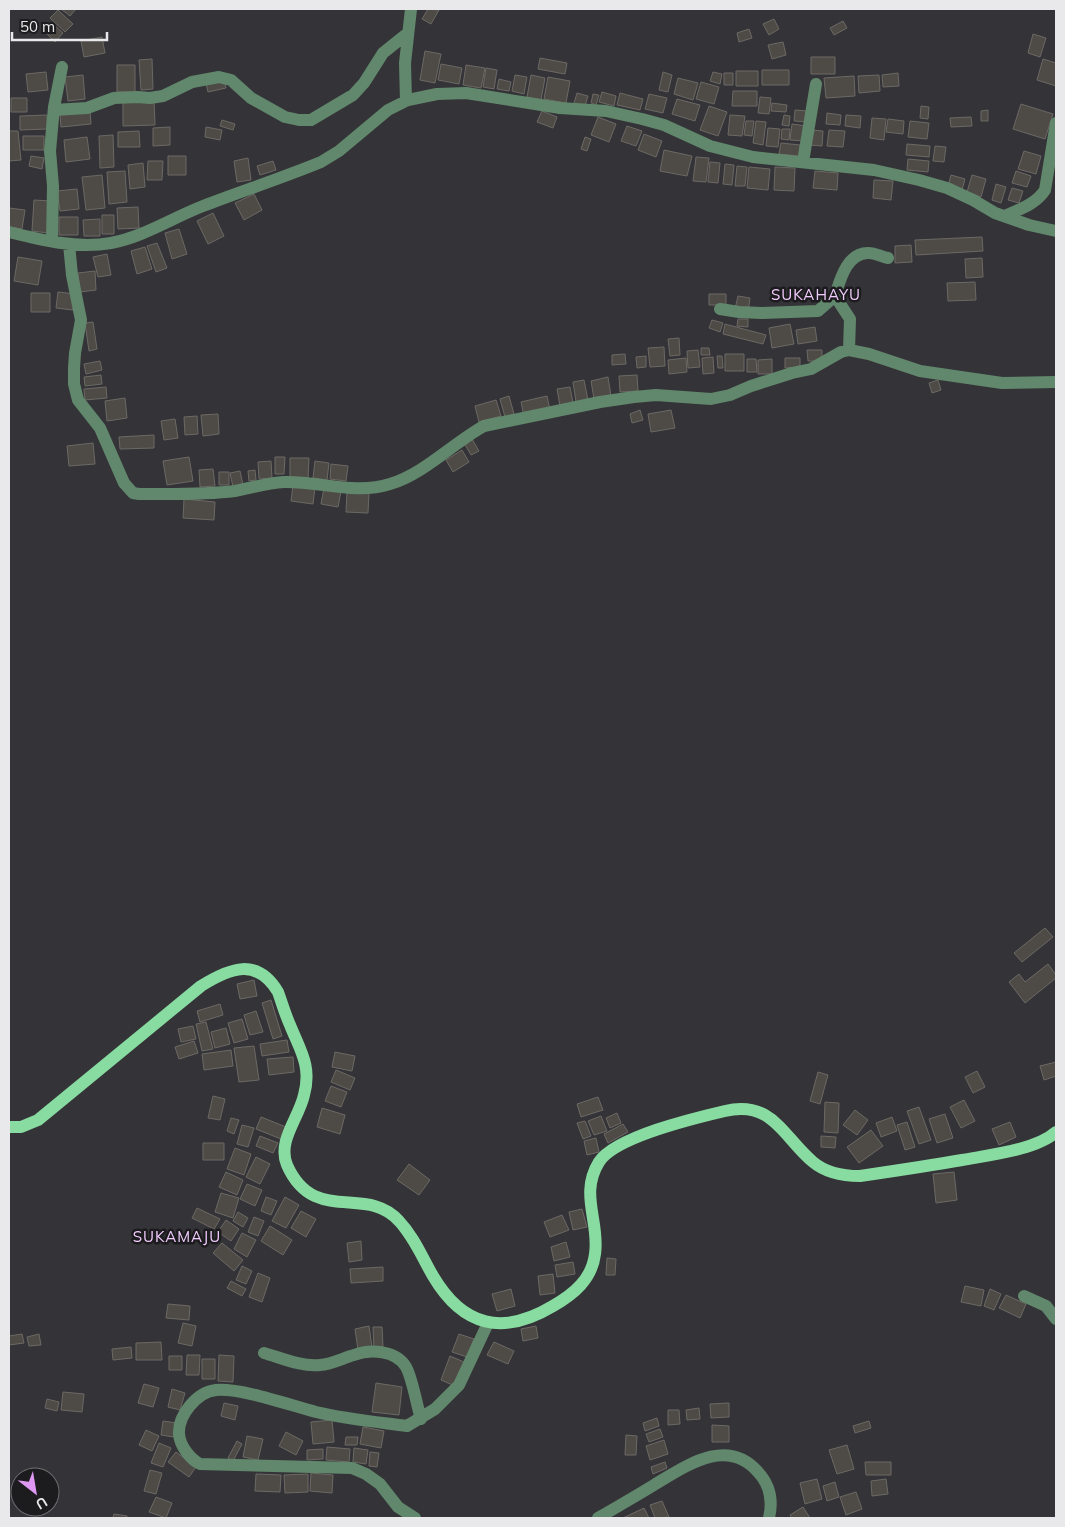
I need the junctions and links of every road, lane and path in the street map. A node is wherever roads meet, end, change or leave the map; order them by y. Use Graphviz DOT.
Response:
graph roads {
  1 [pos="411,9"];
  2 [pos="408,33"];
  3 [pos="62,66"];
  4 [pos="816,84"];
  5 [pos="406,101"];
  6 [pos="54,110"];
  7 [pos="1056,124"];
  8 [pos="804,162"];
  9 [pos="1005,216"];
  10 [pos="1056,231"];
  11 [pos="9,232"];
  12 [pos="52,241"];
  13 [pos="68,244"];
  14 [pos="888,258"];
  15 [pos="835,296"];
  16 [pos="720,309"];
  17 [pos="849,350"];
  18 [pos="1056,382"];
  19 [pos="9,1128"];
  20 [pos="1056,1132"];
  21 [pos="1024,1296"];
  22 [pos="1056,1318"];
  23 [pos="488,1323"];
  24 [pos="264,1353"];
  25 [pos="421,1419"];
  26 [pos="415,1518"];
  27 [pos="598,1518"];
  28 [pos="770,1518"];
  1 -- 2 [label="street"];
  2 -- 5 [label="street"];
  2 -- 6 [label="street"];
  3 -- 6 [label="street"];
  4 -- 8 [label="street"];
  5 -- 8 [label="street"];
  5 -- 13 [label="street"];
  6 -- 12 [label="street"];
  7 -- 9 [label="street"];
  8 -- 9 [label="street"];
  9 -- 10 [label="street"];
  11 -- 12 [label="street"];
  12 -- 13 [label="street"];
  13 -- 17 [label="street"];
  14 -- 15 [label="street"];
  15 -- 16 [label="street"];
  15 -- 17 [label="street"];
  17 -- 18 [label="street"];
  19 -- 23 [label="main road"];
  20 -- 23 [label="main road"];
  21 -- 22 [label="street"];
  23 -- 25 [label="street"];
  24 -- 25 [label="street"];
  25 -- 26 [label="street"];
  27 -- 28 [label="street"];
}
